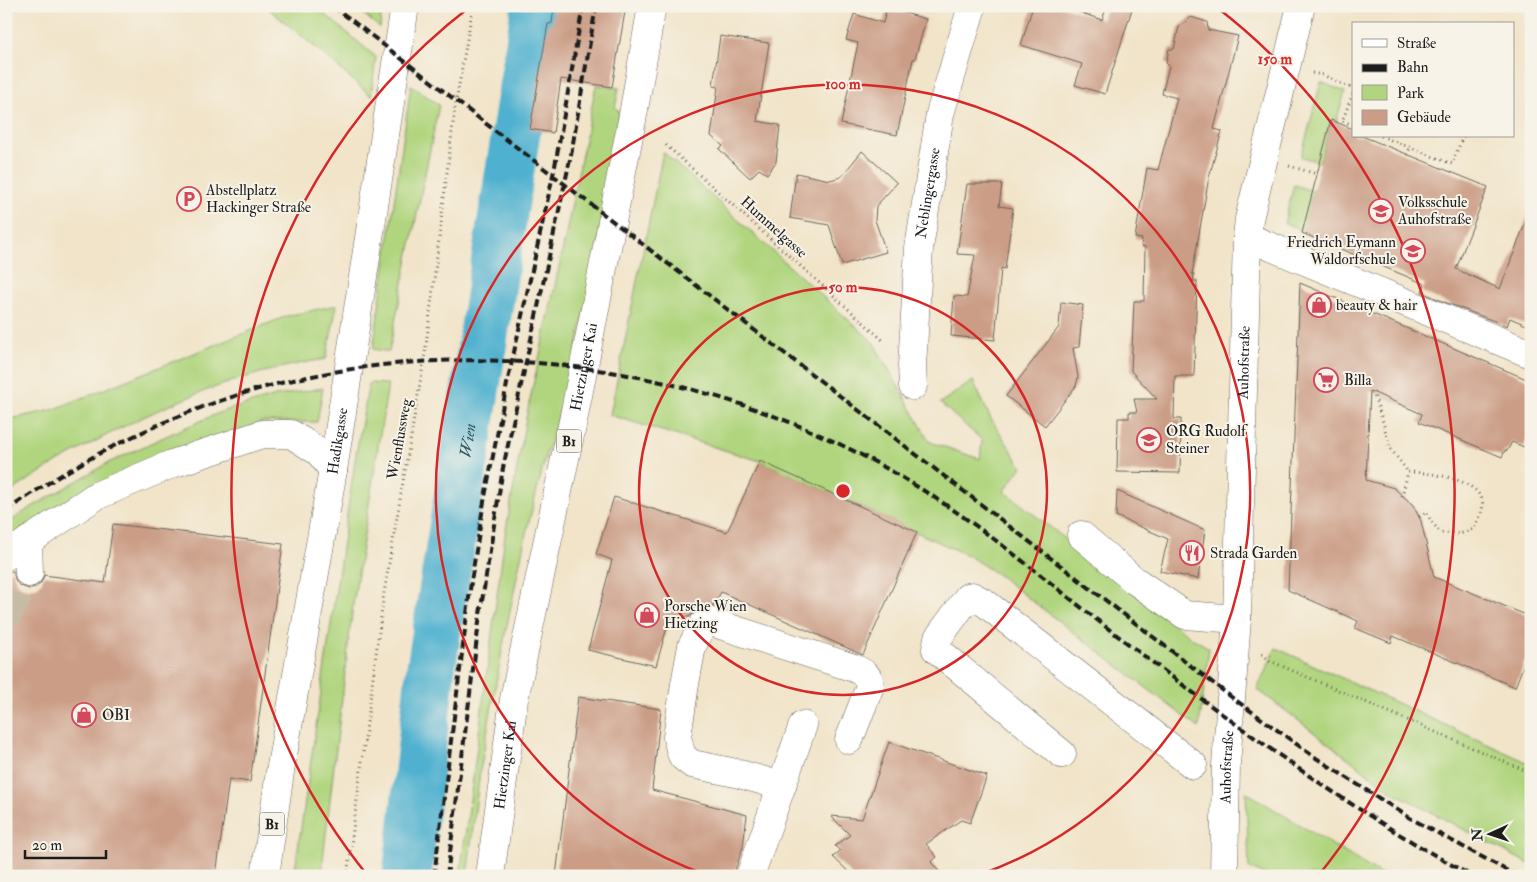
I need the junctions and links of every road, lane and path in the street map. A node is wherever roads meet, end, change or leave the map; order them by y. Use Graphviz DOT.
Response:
graph roads {
  1 [pos="405,6"];
  2 [pos="473,6"];
  3 [pos="652,6"];
  4 [pos="972,6"];
  5 [pos="1302,6"];
  6 [pos="1286,67"];
  7 [pos="1352,90"];
  8 [pos="1352,96"];
  9 [pos="1352,126"];
  10 [pos="1386,138"];
  11 [pos="1462,138"];
  12 [pos="666,145"];
  13 [pos="1410,148"];
  14 [pos="1407,155"];
  15 [pos="1247,237"];
  16 [pos="1531,354"];
  17 [pos="912,376"];
  18 [pos="1373,392"];
  19 [pos="333,470"];
  20 [pos="1408,472"];
  21 [pos="1402,496"];
  22 [pos="1419,516"];
  23 [pos="1081,535"];
  24 [pos="17,548"];
  25 [pos="29,573"];
  26 [pos="1237,626"];
  27 [pos="803,725"];
  28 [pos="850,740"];
  29 [pos="1062,754"];
  30 [pos="1193,765"];
  31 [pos="1531,773"];
  32 [pos="782,786"];
  33 [pos="1225,875"];
  34 [pos="265,876"];
  35 [pos="347,876"];
  36 [pos="490,876"];
  37 [pos="750,876"];
  1 -- 19 [label="street, Hadikgasse / B1"];
  2 -- 35 [label="path, Wienflussweg"];
  3 -- 36 [label="street, Hietzinger Kai / B1"];
  4 -- 17 [label="street, Neblingergasse"];
  5 -- 6 [label="street, Auhofstraße"];
  6 -- 7 [label="path"];
  6 -- 15 [label="street, Auhofstraße"];
  8 -- 9 [label="path"];
  10 -- 13 [label="path"];
  11 -- 13 [label="path"];
  12 -- 17 [label="path, Hummelgasse"];
  13 -- 14 [label="path"];
  15 -- 16 [label="street"];
  15 -- 26 [label="street, Auhofstraße"];
  18 -- 20 [label="path"];
  19 -- 24 [label="street"];
  19 -- 34 [label="street, Hadikgasse / B1"];
  20 -- 21 [label="path"];
  20 -- 22 [label="path"];
  23 -- 26 [label="street"];
  24 -- 25 [label="street"];
  26 -- 31 [label="path"];
  26 -- 33 [label="street, Auhofstraße"];
  27 -- 32 [label="street"];
  28 -- 32 [label="street"];
  29 -- 30 [label="street"];
  32 -- 37 [label="street"];
}
